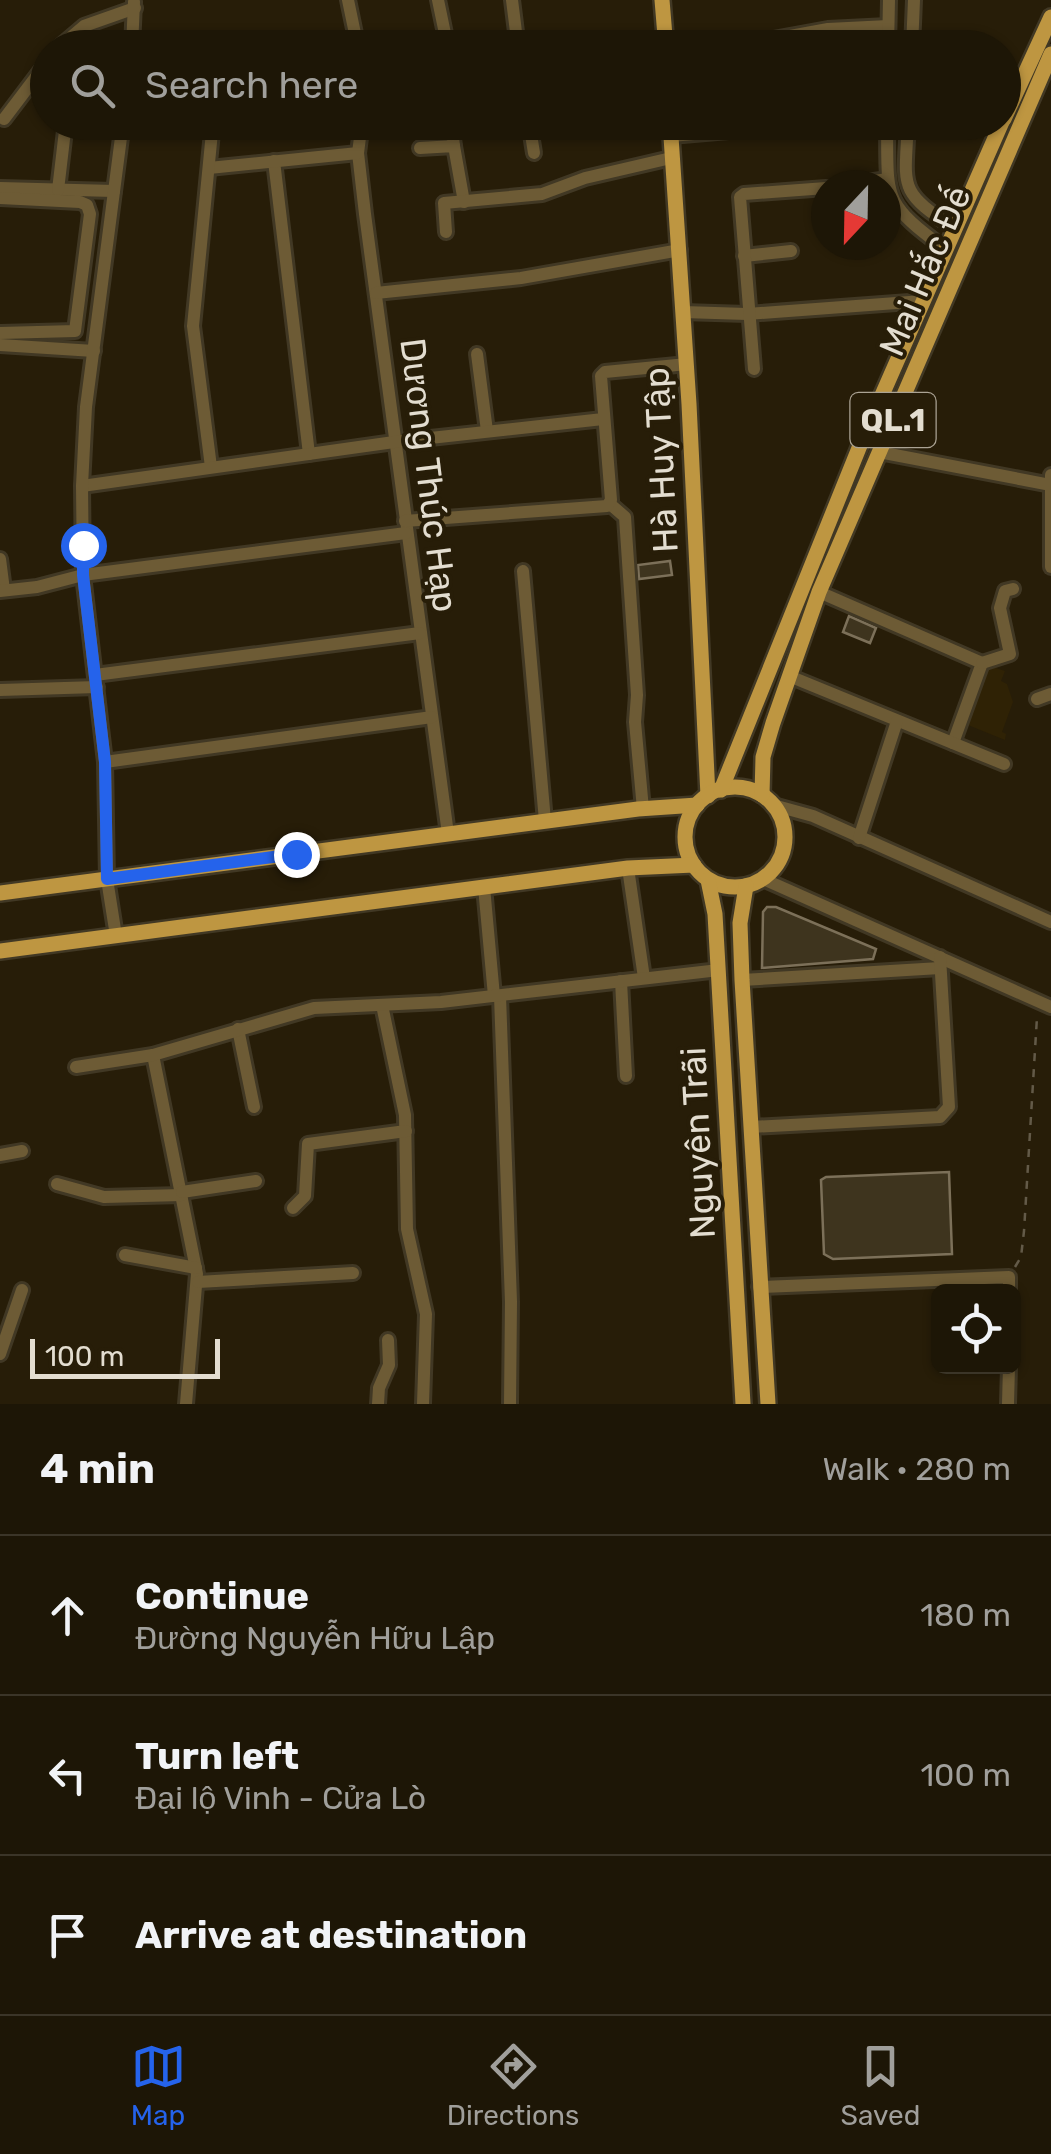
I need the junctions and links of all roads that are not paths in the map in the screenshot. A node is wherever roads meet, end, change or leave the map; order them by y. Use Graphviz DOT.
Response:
graph roads {
  1 [pos="348,0"];
  2 [pos="438,0"];
  3 [pos="512,0"];
  4 [pos="662,0"];
  5 [pos="890,0"];
  6 [pos="914,0"];
  7 [pos="134,4"];
  8 [pos="1051,17"];
  9 [pos="888,26"];
  10 [pos="77,30"];
  11 [pos="133,30"];
  12 [pos="354,30"];
  13 [pos="444,30"];
  14 [pos="516,30"];
  15 [pos="664,30"];
  16 [pos="823,30"];
  17 [pos="888,30"];
  18 [pos="913,30"];
  19 [pos="1051,54"];
  20 [pos="1021,82"];
  21 [pos="30,85"];
  22 [pos="4,119"];
  23 [pos="1021,124"];
  24 [pos="64,140"];
  25 [pos="121,140"];
  26 [pos="211,140"];
  27 [pos="360,140"];
  28 [pos="453,140"];
  29 [pos="532,140"];
  30 [pos="670,140"];
  31 [pos="887,140"];
  32 [pos="908,140"];
  33 [pos="994,140"];
  34 [pos="1014,140"];
  35 [pos="454,146"];
  36 [pos="420,148"];
  37 [pos="358,152"];
  38 [pos="534,153"];
  39 [pos="671,158"];
  40 [pos="274,160"];
  41 [pos="209,168"];
  42 [pos="888,170"];
  43 [pos="0,188"];
  44 [pos="811,189"];
  45 [pos="58,190"];
  46 [pos="114,192"];
  47 [pos="912,196"];
  48 [pos="0,198"];
  49 [pos="901,201"];
  50 [pos="464,202"];
  51 [pos="901,212"];
  52 [pos="954,227"];
  53 [pos="446,232"];
  54 [pos="944,248"];
  55 [pos="680,250"];
  56 [pos="791,251"];
  57 [pos="744,256"];
  58 [pos="376,292"];
  59 [pos="923,300"];
  60 [pos="683,312"];
  61 [pos="747,314"];
  62 [pos="0,332"];
  63 [pos="0,345"];
  64 [pos="94,351"];
  65 [pos="477,354"];
  66 [pos="686,364"];
  67 [pos="754,369"];
  68 [pos="604,418"];
  69 [pos="488,431"];
  70 [pos="394,442"];
  71 [pos="880,452"];
  72 [pos="309,454"];
  73 [pos="211,467"];
  74 [pos="1050,481"];
  75 [pos="82,486"];
  76 [pos="610,504"];
  77 [pos="405,527"];
  78 [pos="0,559"];
  79 [pos="1051,568"];
  80 [pos="523,571"];
  81 [pos="83,575"];
  82 [pos="1013,589"];
  83 [pos="2,591"];
  84 [pos="819,592"];
  85 [pos="420,633"];
  86 [pos="982,663"];
  87 [pos="789,676"];
  88 [pos="96,681"];
  89 [pos="0,690"];
  90 [pos="432,716"];
  91 [pos="897,721"];
  92 [pos="953,743"];
  93 [pos="105,762"];
  94 [pos="1004,764"];
  95 [pos="708,797"];
  96 [pos="767,800"];
  97 [pos="643,808"];
  98 [pos="546,821"];
  99 [pos="448,834"];
  100 [pos="859,838"];
  101 [pos="694,864"];
  102 [pos="628,868"];
  103 [pos="107,879"];
  104 [pos="762,879"];
  105 [pos="708,880"];
  106 [pos="746,886"];
  107 [pos="484,888"];
  108 [pos="0,893"];
  109 [pos="1051,922"];
  110 [pos="116,936"];
  111 [pos="0,951"];
  112 [pos="940,962"];
  113 [pos="719,970"];
  114 [pos="644,978"];
  115 [pos="742,980"];
  116 [pos="621,981"];
  117 [pos="497,996"];
  118 [pos="1044,1004"];
  119 [pos="382,1005"];
  120 [pos="238,1029"];
  121 [pos="153,1055"];
  122 [pos="76,1067"];
  123 [pos="626,1076"];
  124 [pos="254,1108"];
  125 [pos="751,1127"];
  126 [pos="406,1131"];
  127 [pos="22,1152"];
  128 [pos="0,1155"];
  129 [pos="256,1181"];
  130 [pos="57,1184"];
  131 [pos="182,1194"];
  132 [pos="293,1208"];
  133 [pos="125,1255"];
  134 [pos="353,1273"];
  135 [pos="197,1275"];
  136 [pos="931,1285"];
  137 [pos="759,1287"];
  138 [pos="736,1289"];
  139 [pos="22,1290"];
  140 [pos="4,1326"];
  141 [pos="388,1340"];
  142 [pos="0,1354"];
  143 [pos="1008,1374"];
  144 [pos="186,1404"];
  145 [pos="378,1404"];
  146 [pos="423,1404"];
  147 [pos="510,1404"];
  148 [pos="743,1404"];
  149 [pos="768,1404"];
  150 [pos="1008,1404"];
  1 -- 12 [label="street"];
  2 -- 13 [label="street"];
  3 -- 14 [label="street"];
  4 -- 15 [label="main road"];
  5 -- 9 [label="street"];
  6 -- 18 [label="street"];
  7 -- 10 [label="street"];
  7 -- 11 [label="street"];
  8 -- 20 [label="main road, Mai Hắc Đế / QL.1"];
  9 -- 16 [label="street"];
  9 -- 17 [label="street"];
  19 -- 23 [label="main road, Mai Hắc Đế / QL.1"];
  21 -- 22 [label="street"];
  24 -- 45 [label="street"];
  25 -- 46 [label="street"];
  26 -- 41 [label="street"];
  27 -- 37 [label="street, Dương Thúc Hạp"];
  28 -- 35 [label="street"];
  29 -- 38 [label="street"];
  30 -- 39 [label="main road, Hà Huy Tập"];
  31 -- 42 [label="street"];
  32 -- 47 [label="street"];
  33 -- 52 [label="main road, Mai Hắc Đế / QL.1"];
  34 -- 71 [label="main road, Mai Hắc Đế / QL.1"];
  35 -- 36 [label="street"];
  35 -- 50 [label="street"];
  37 -- 40 [label="street"];
  37 -- 58 [label="street, Dương Thúc Hạp"];
  39 -- 50 [label="street"];
  39 -- 55 [label="main road, Hà Huy Tập"];
  40 -- 41 [label="street"];
  40 -- 72 [label="street"];
  41 -- 73 [label="street"];
  43 -- 45 [label="street"];
  44 -- 57 [label="street"];
  45 -- 46 [label="street"];
  46 -- 64 [label="street"];
  47 -- 49 [label="street"];
  47 -- 52 [label="street"];
  48 -- 62 [label="street"];
  50 -- 53 [label="street"];
  51 -- 54 [label="street"];
  52 -- 54 [label="main road, Mai Hắc Đế / QL.1"];
  54 -- 59 [label="main road, Mai Hắc Đế / QL.1"];
  55 -- 58 [label="street"];
  55 -- 60 [label="main road, Hà Huy Tập"];
  56 -- 57 [label="street"];
  57 -- 61 [label="street"];
  58 -- 70 [label="street, Dương Thúc Hạp"];
  59 -- 61 [label="street"];
  59 -- 95 [label="main road, Mai Hắc Đế / QL.1"];
  60 -- 61 [label="street"];
  60 -- 66 [label="main road, Hà Huy Tập"];
  61 -- 67 [label="street"];
  63 -- 64 [label="street"];
  64 -- 75 [label="street"];
  65 -- 69 [label="street"];
  66 -- 68 [label="street"];
  66 -- 95 [label="main road, Hà Huy Tập"];
  68 -- 69 [label="street"];
  68 -- 76 [label="street"];
  69 -- 70 [label="street"];
  70 -- 72 [label="street"];
  70 -- 77 [label="street, Dương Thúc Hạp"];
  71 -- 74 [label="street"];
  71 -- 84 [label="main road, Mai Hắc Đế / QL.1"];
  72 -- 73 [label="street"];
  73 -- 75 [label="street"];
  74 -- 79 [label="street"];
  75 -- 81 [label="street"];
  76 -- 77 [label="street"];
  76 -- 97 [label="street"];
  77 -- 81 [label="street"];
  77 -- 85 [label="street, Dương Thúc Hạp"];
  78 -- 83 [label="street"];
  80 -- 98 [label="street"];
  81 -- 83 [label="street"];
  81 -- 88 [label="street"];
  82 -- 86 [label="street"];
  84 -- 86 [label="street"];
  84 -- 87 [label="main road, Mai Hắc Đế / QL.1"];
  85 -- 88 [label="street"];
  85 -- 90 [label="street, Dương Thúc Hạp"];
  86 -- 92 [label="street"];
  87 -- 91 [label="street"];
  87 -- 96 [label="main road, Mai Hắc Đế / QL.1"];
  88 -- 89 [label="street"];
  88 -- 93 [label="street"];
  90 -- 93 [label="street"];
  90 -- 99 [label="street, Dương Thúc Hạp"];
  91 -- 92 [label="street"];
  91 -- 100 [label="street"];
  92 -- 94 [label="street"];
  93 -- 103 [label="street"];
  95 -- 96 [label="main road"];
  95 -- 97 [label="main road"];
  95 -- 101 [label="main road, QL.1"];
  96 -- 100 [label="street"];
  96 -- 104 [label="main road, QL.1"];
  97 -- 98 [label="main road"];
  98 -- 99 [label="main road"];
  99 -- 103 [label="main road"];
  100 -- 109 [label="street"];
  101 -- 102 [label="main road"];
  101 -- 105 [label="main road"];
  102 -- 107 [label="main road"];
  102 -- 114 [label="street"];
  103 -- 108 [label="main road"];
  103 -- 110 [label="street"];
  104 -- 106 [label="main road"];
  104 -- 112 [label="street"];
  105 -- 106 [label="main road"];
  105 -- 113 [label="main road, Nguyên Trãi"];
  106 -- 115 [label="main road"];
  107 -- 110 [label="main road"];
  107 -- 117 [label="street"];
  110 -- 111 [label="main road"];
  112 -- 115 [label="street"];
  112 -- 118 [label="street"];
  112 -- 125 [label="street"];
  113 -- 114 [label="street"];
  113 -- 138 [label="main road, Nguyên Trãi"];
  114 -- 116 [label="street"];
  115 -- 125 [label="main road"];
  116 -- 117 [label="street"];
  116 -- 123 [label="street"];
  117 -- 119 [label="street"];
  117 -- 147 [label="street"];
  119 -- 120 [label="street"];
  119 -- 126 [label="street"];
  120 -- 121 [label="street"];
  120 -- 124 [label="street"];
  121 -- 122 [label="street"];
  121 -- 131 [label="street"];
  125 -- 137 [label="main road"];
  126 -- 132 [label="street"];
  126 -- 146 [label="street"];
  127 -- 128 [label="street"];
  129 -- 131 [label="street"];
  130 -- 131 [label="street"];
  131 -- 135 [label="street"];
  133 -- 135 [label="street"];
  134 -- 135 [label="street"];
  135 -- 144 [label="street"];
  136 -- 137 [label="street"];
  137 -- 138 [label="main road"];
  137 -- 149 [label="main road"];
  138 -- 148 [label="main road, Nguyên Trãi"];
  139 -- 140 [label="street"];
  140 -- 142 [label="street"];
  141 -- 145 [label="street"];
  143 -- 150 [label="street"];
}
